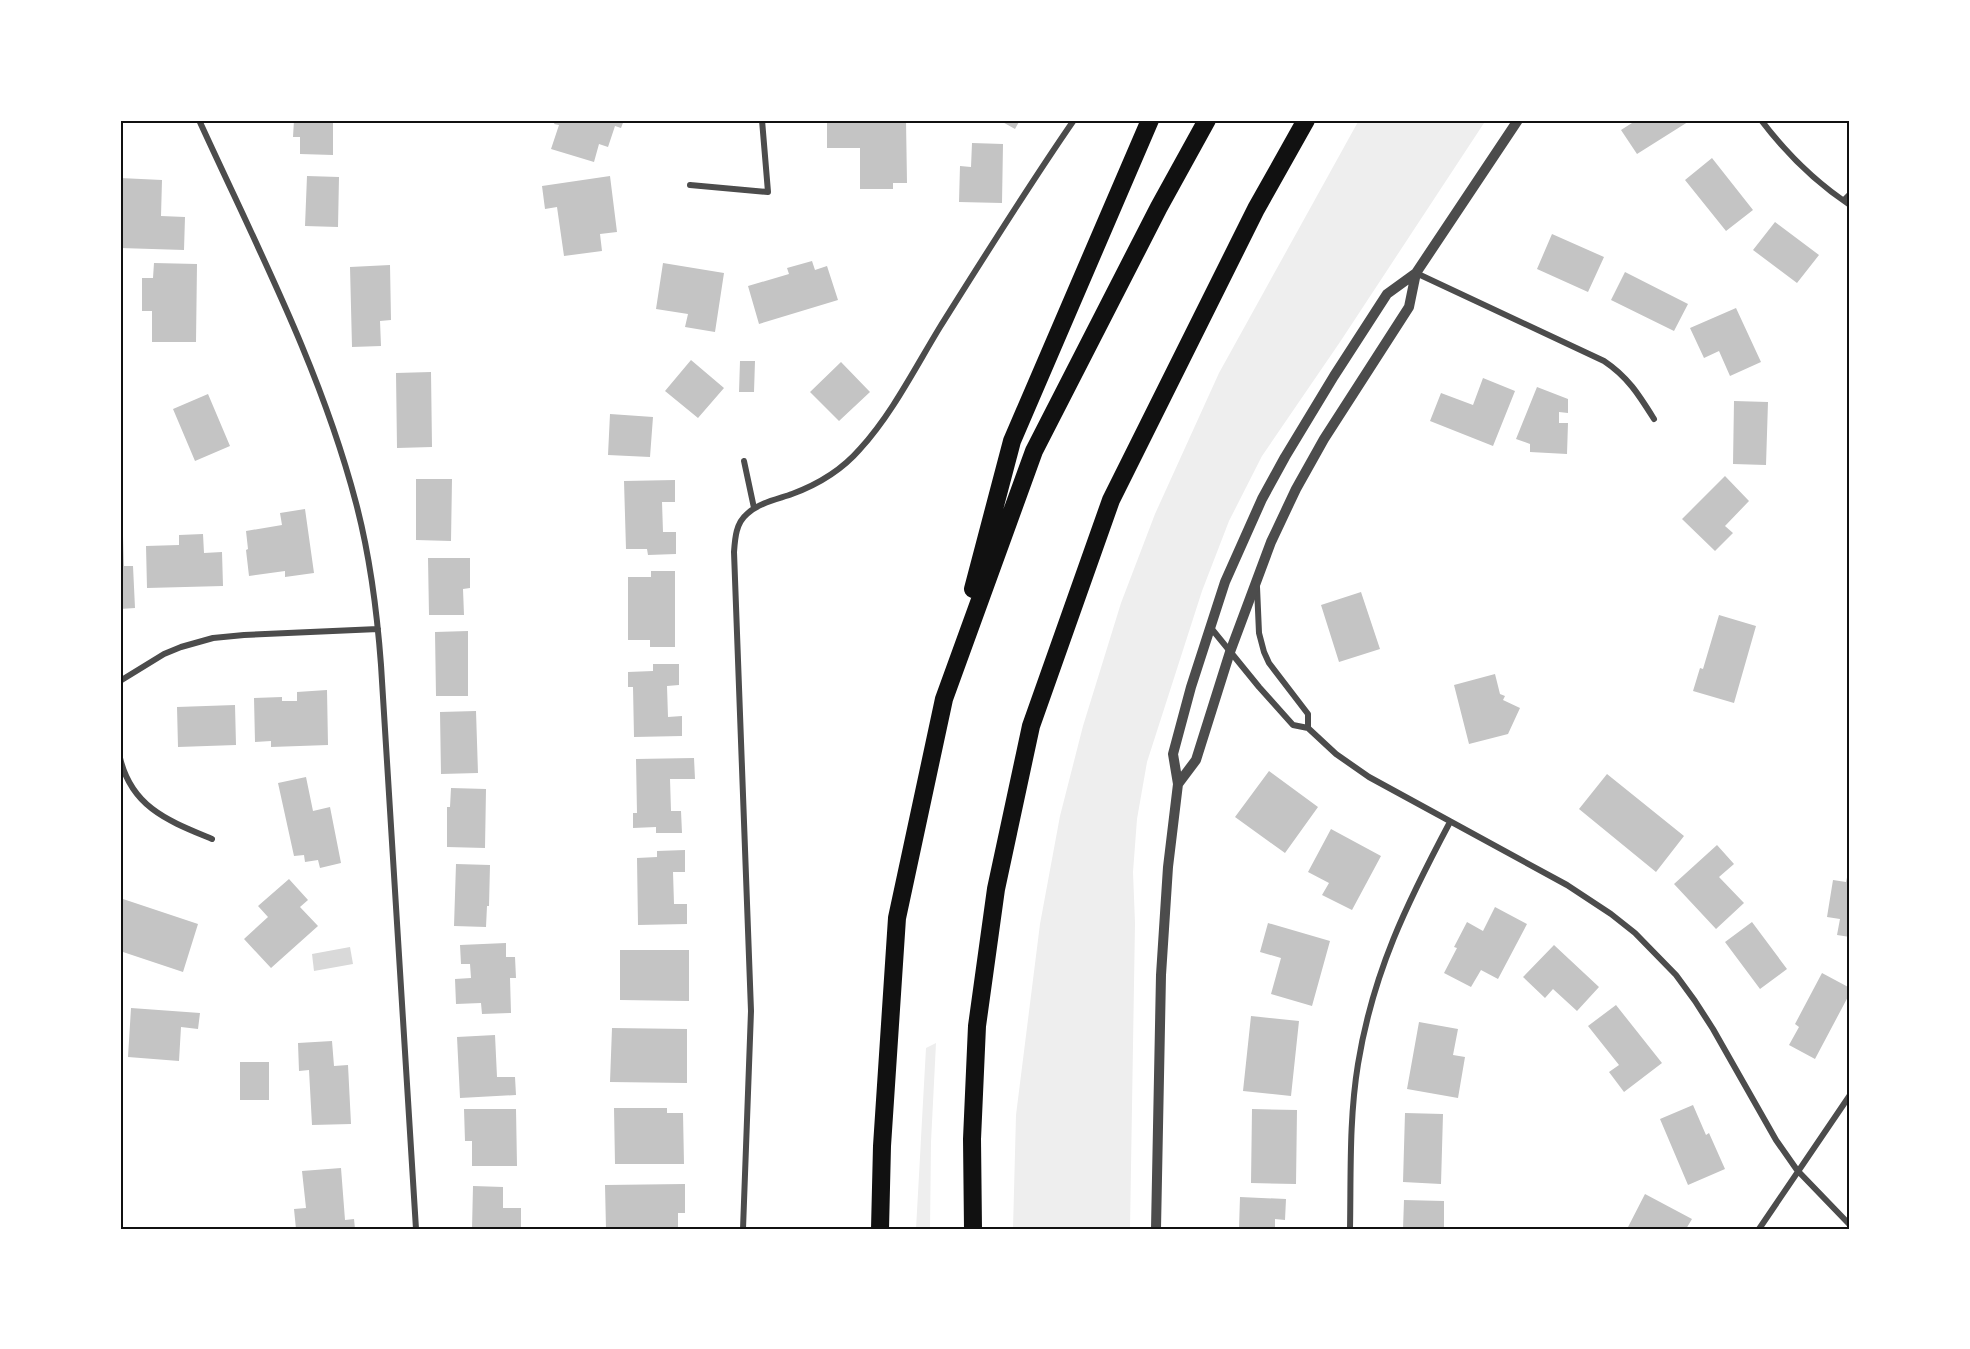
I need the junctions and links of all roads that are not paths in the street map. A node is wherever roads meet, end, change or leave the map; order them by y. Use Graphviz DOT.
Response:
graph roads {
  1 [pos="199,120"];
  2 [pos="762,120"];
  3 [pos="1074,120"];
  4 [pos="1150,120"];
  5 [pos="1207,120"];
  6 [pos="1306,120"];
  7 [pos="1518,120"];
  8 [pos="1761,120"];
  9 [pos="690,185"];
  10 [pos="1850,193"];
  11 [pos="1843,200"];
  12 [pos="1850,204"];
  13 [pos="1416,273"];
  14 [pos="1654,419"];
  15 [pos="744,461"];
  16 [pos="754,508"];
  17 [pos="1257,579"];
  18 [pos="1211,628"];
  19 [pos="378,629"];
  20 [pos="1230,652"];
  21 [pos="120,681"];
  22 [pos="944,699"];
  23 [pos="1308,728"];
  24 [pos="120,758"];
  25 [pos="1178,784"];
  26 [pos="1450,822"];
  27 [pos="212,839"];
  28 [pos="1850,1095"];
  29 [pos="1797,1170"];
  30 [pos="1850,1226"];
  31 [pos="416,1229"];
  32 [pos="743,1229"];
  33 [pos="880,1229"];
  34 [pos="973,1229"];
  35 [pos="1156,1229"];
  36 [pos="1350,1229"];
  37 [pos="1759,1229"];
  1 -- 19 [label="street"];
  2 -- 9 [label="street"];
  3 -- 16 [label="street"];
  4 -- 22 [label="highway"];
  5 -- 22 [label="highway"];
  6 -- 34 [label="highway"];
  7 -- 13 [label="street"];
  8 -- 11 [label="street"];
  10 -- 11 [label="lane"];
  11 -- 12 [label="street"];
  13 -- 14 [label="street"];
  13 -- 17 [label="street"];
  13 -- 18 [label="street"];
  15 -- 16 [label="street"];
  16 -- 32 [label="street"];
  17 -- 20 [label="street"];
  17 -- 23 [label="street"];
  18 -- 20 [label="street"];
  18 -- 25 [label="street"];
  19 -- 21 [label="street"];
  19 -- 31 [label="street"];
  20 -- 23 [label="street"];
  20 -- 25 [label="street"];
  22 -- 33 [label="highway"];
  23 -- 26 [label="street"];
  24 -- 27 [label="street"];
  25 -- 35 [label="street"];
  26 -- 29 [label="street"];
  26 -- 36 [label="street"];
  28 -- 29 [label="street"];
  29 -- 30 [label="street"];
  29 -- 37 [label="street"];
}
